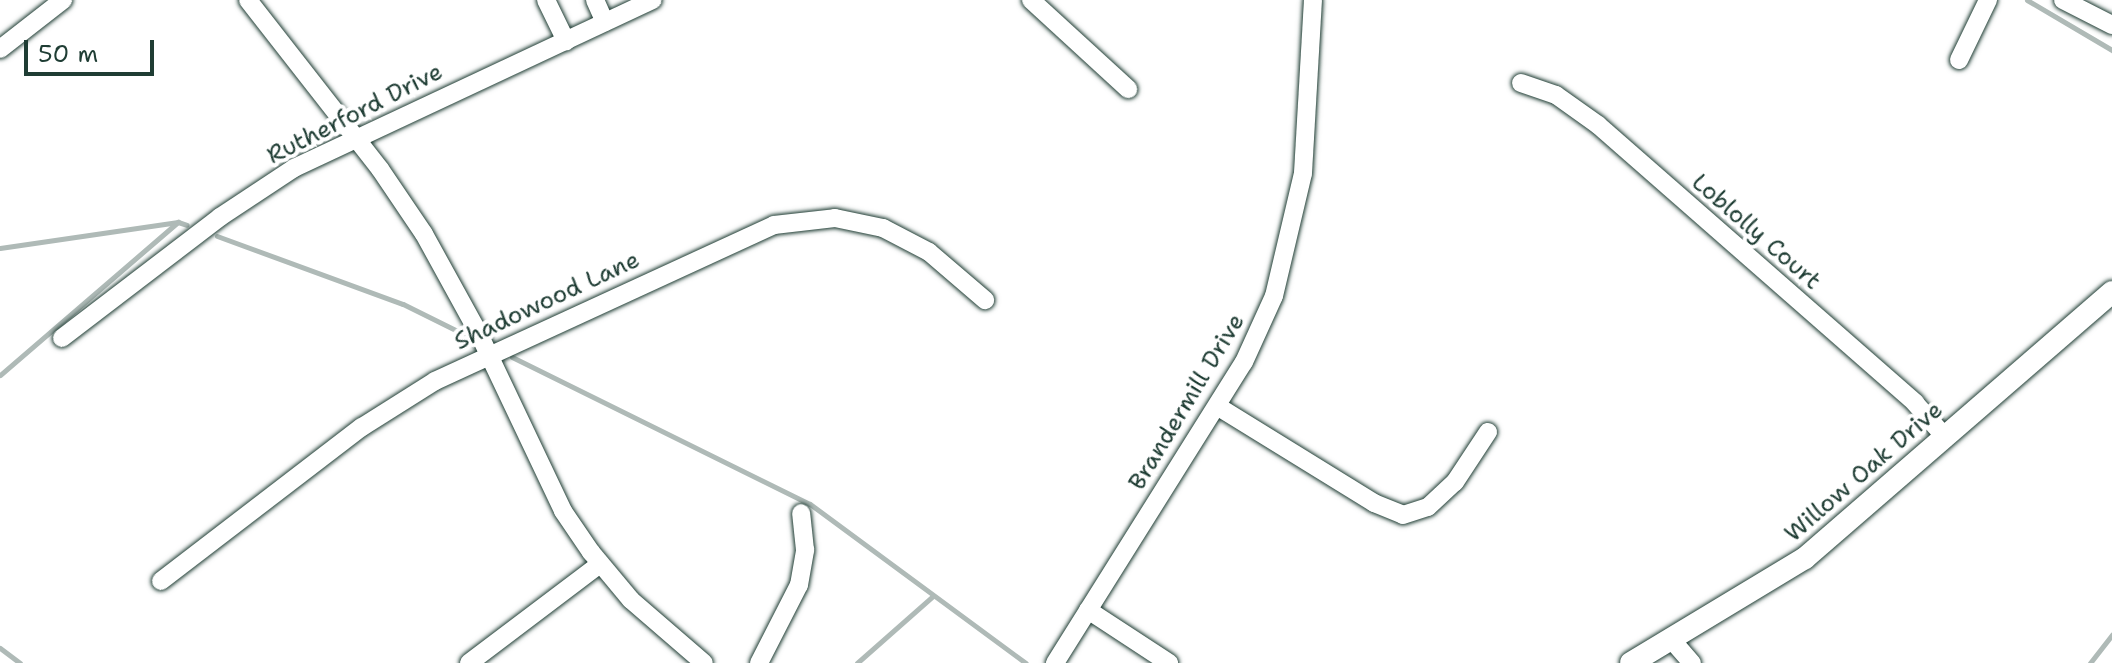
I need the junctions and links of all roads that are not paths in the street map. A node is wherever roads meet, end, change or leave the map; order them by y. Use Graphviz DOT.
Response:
graph roads {
  1 [pos="63,0"];
  2 [pos="248,0"];
  3 [pos="546,0"];
  4 [pos="595,0"];
  5 [pos="653,0"];
  6 [pos="1031,0"];
  7 [pos="1313,0"];
  8 [pos="1988,0"];
  9 [pos="2063,0"];
  10 [pos="605,22"];
  11 [pos="2112,25"];
  12 [pos="566,41"];
  13 [pos="0,49"];
  14 [pos="1959,60"];
  15 [pos="1521,83"];
  16 [pos="1128,89"];
  17 [pos="354,136"];
  18 [pos="2112,292"];
  19 [pos="985,300"];
  20 [pos="62,338"];
  21 [pos="488,354"];
  22 [pos="1217,406"];
  23 [pos="1488,432"];
  24 [pos="1945,437"];
  25 [pos="801,513"];
  26 [pos="600,564"];
  27 [pos="161,581"];
  28 [pos="1088,610"];
  29 [pos="1671,639"];
  30 [pos="469,663"];
  31 [pos="704,663"];
  32 [pos="759,663"];
  33 [pos="1055,663"];
  34 [pos="1169,663"];
  35 [pos="1631,663"];
  36 [pos="1692,663"];
  1 -- 13 [label="street"];
  2 -- 17 [label="street"];
  3 -- 12 [label="street"];
  4 -- 10 [label="street"];
  5 -- 10 [label="street, Rutherford Drive"];
  6 -- 16 [label="street"];
  7 -- 22 [label="street, Brandermill Drive"];
  8 -- 14 [label="street"];
  9 -- 11 [label="street"];
  10 -- 12 [label="street, Rutherford Drive"];
  12 -- 17 [label="street, Rutherford Drive"];
  15 -- 24 [label="street, Loblolly Court"];
  17 -- 20 [label="street, Rutherford Drive"];
  17 -- 21 [label="street"];
  18 -- 24 [label="street, Willow Oak Drive"];
  19 -- 21 [label="street, Shadowood Lane"];
  21 -- 26 [label="street"];
  21 -- 27 [label="street, Shadowood Lane"];
  22 -- 23 [label="street"];
  22 -- 28 [label="street, Brandermill Drive"];
  24 -- 29 [label="street, Willow Oak Drive"];
  25 -- 32 [label="street"];
  26 -- 30 [label="street"];
  26 -- 31 [label="street"];
  28 -- 33 [label="street, Brandermill Drive"];
  28 -- 34 [label="street"];
  29 -- 35 [label="street, Willow Oak Drive"];
  29 -- 36 [label="street"];
}
